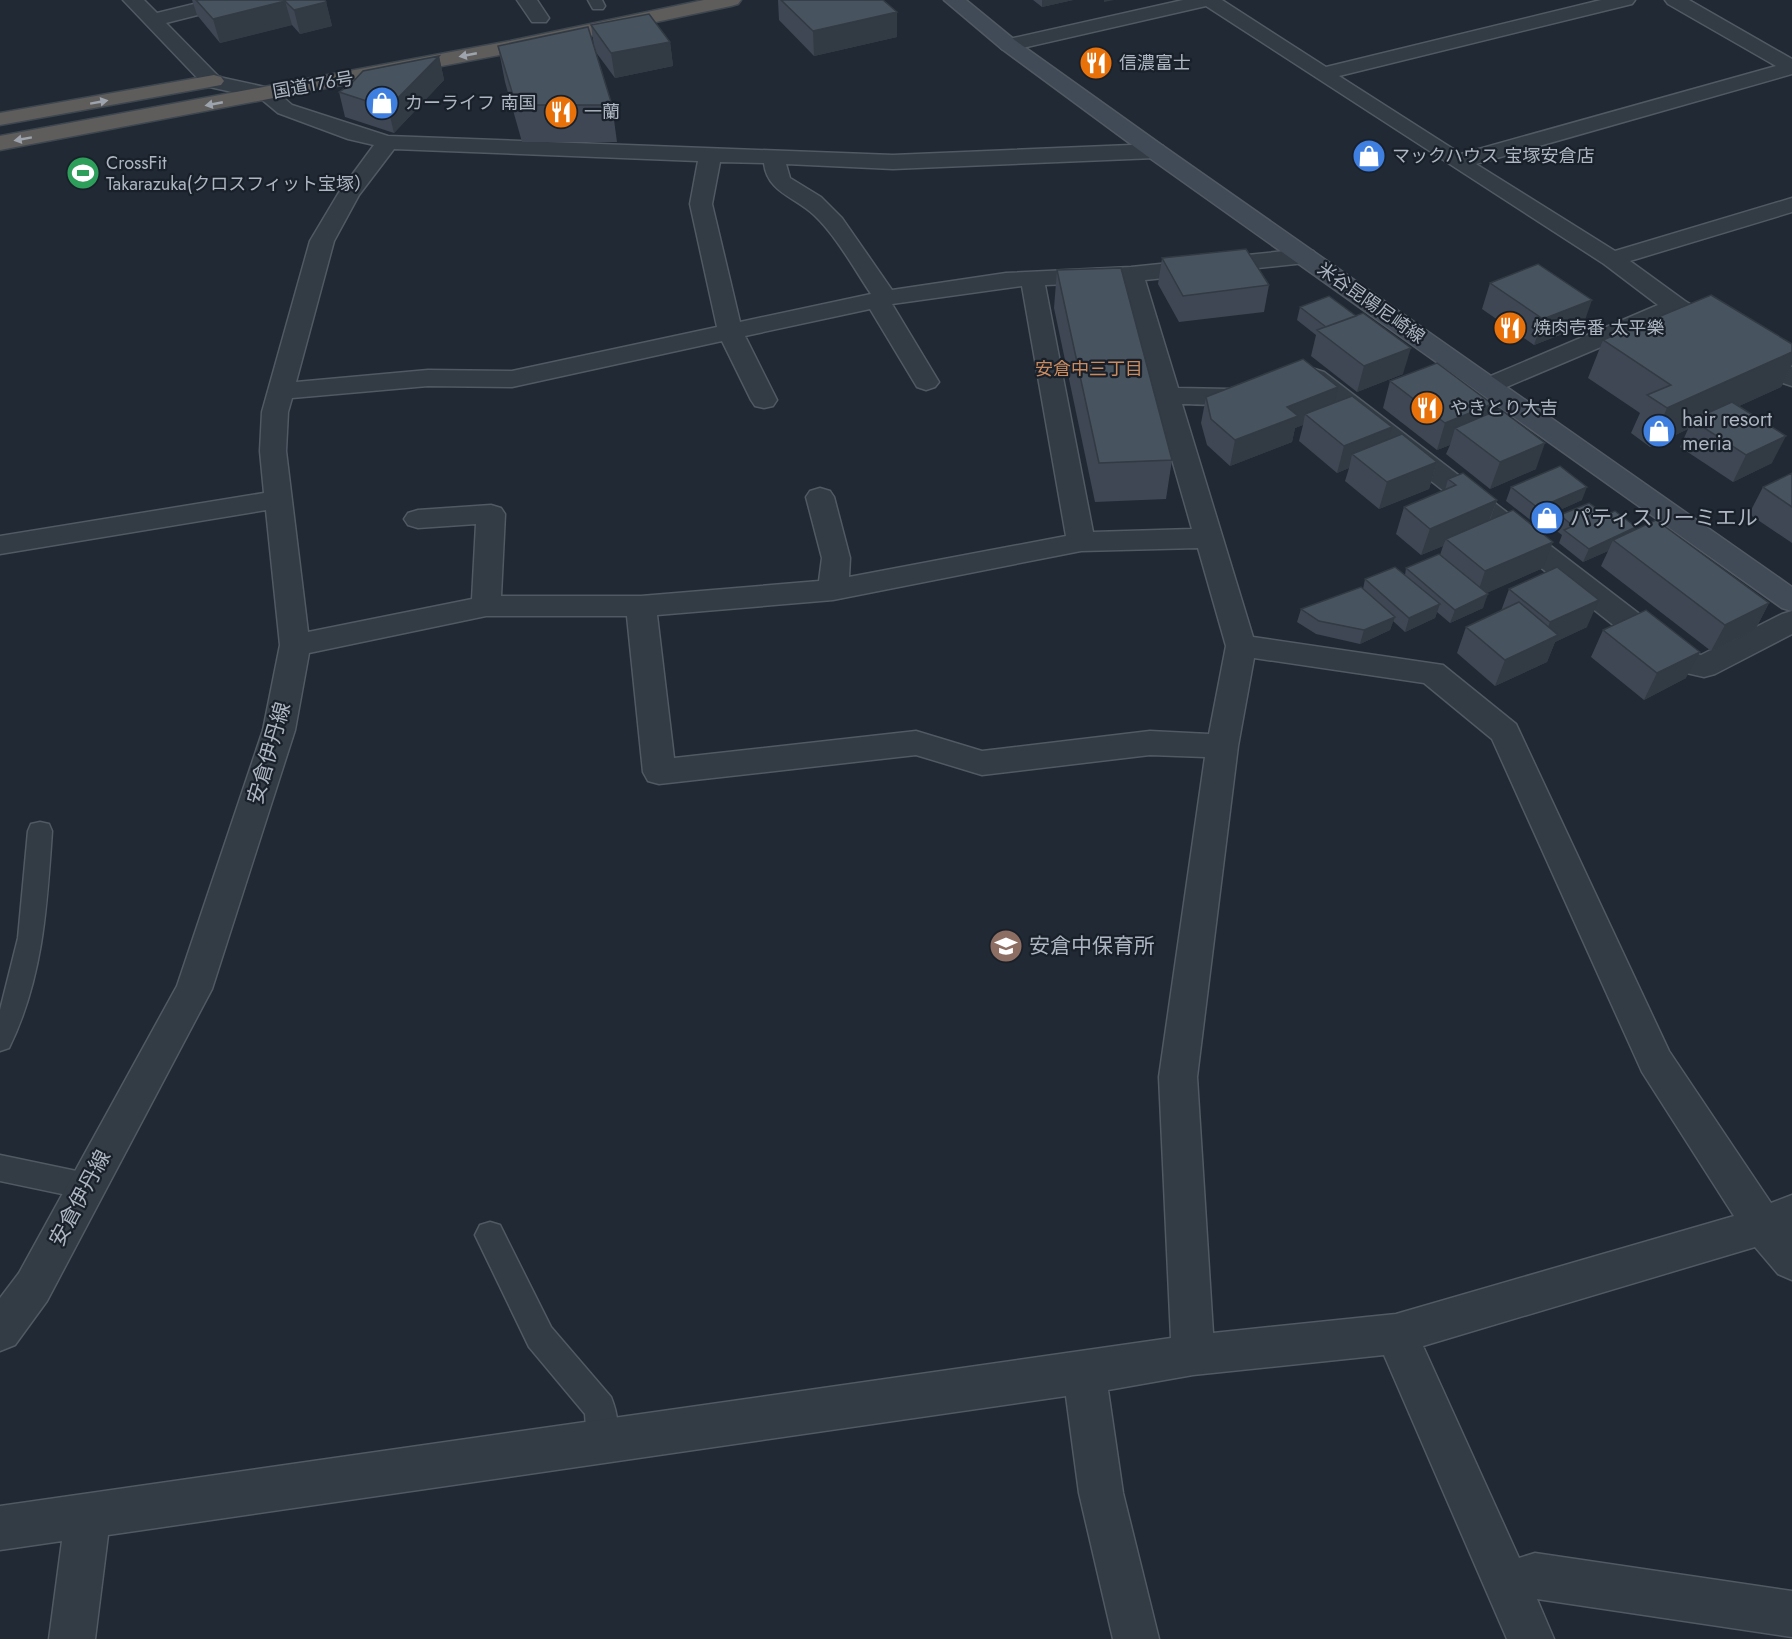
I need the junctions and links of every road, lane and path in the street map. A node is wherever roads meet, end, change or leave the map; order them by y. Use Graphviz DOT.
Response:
graph roads {
  1 [pos="133,0"];
  2 [pos="234,0"];
  3 [pos="526,0"];
  4 [pos="730,0"];
  5 [pos="954,0"];
  6 [pos="1209,0"];
  7 [pos="1625,0"];
  8 [pos="1675,0"];
  9 [pos="581,9"];
  10 [pos="153,20"];
  11 [pos="515,23"];
  12 [pos="1010,45"];
  13 [pos="1792,67"];
  14 [pos="1321,74"];
  15 [pos="212,82"];
  16 [pos="263,83"];
  17 [pos="0,119"];
  18 [pos="388,142"];
  19 [pos="0,143"];
  20 [pos="1155,151"];
  21 [pos="710,155"];
  22 [pos="774,158"];
  23 [pos="1458,162"];
  24 [pos="1788,210"];
  25 [pos="1305,256"];
  26 [pos="1612,259"];
  27 [pos="1131,274"];
  28 [pos="1032,278"];
  29 [pos="882,299"];
  30 [pos="1676,306"];
  31 [pos="730,331"];
  32 [pos="1792,378"];
  33 [pos="926,382"];
  34 [pos="1488,386"];
  35 [pos="280,391"];
  36 [pos="1167,396"];
  37 [pos="764,400"];
  38 [pos="820,497"];
  39 [pos="279,499"];
  40 [pos="418,519"];
  41 [pos="1208,538"];
  42 [pos="1081,542"];
  43 [pos="0,545"];
  44 [pos="833,590"];
  45 [pos="1792,601"];
  46 [pos="486,606"];
  47 [pos="641,606"];
  48 [pos="1792,621"];
  49 [pos="296,645"];
  50 [pos="1241,646"];
  51 [pos="1222,746"];
  52 [pos="40,831"];
  53 [pos="0,1040"];
  54 [pos="0,1168"];
  55 [pos="86,1186"];
  56 [pos="1778,1220"];
  57 [pos="490,1235"];
  58 [pos="1792,1261"];
  59 [pos="0,1331"];
  60 [pos="1396,1334"];
  61 [pos="1193,1355"];
  62 [pos="1084,1373"];
  63 [pos="603,1441"];
  64 [pos="88,1515"];
  65 [pos="0,1528"];
  66 [pos="1507,1585"];
  67 [pos="1792,1614"];
  68 [pos="72,1639"];
  69 [pos="1136,1639"];
  70 [pos="1531,1639"];
  1 -- 10 [label="street"];
  2 -- 10 [label="street"];
  3 -- 9 [label="street"];
  4 -- 16 [label="highway, 国道176号, one-way"];
  5 -- 12 [label="main road, 米谷昆陽尼崎線"];
  6 -- 12 [label="street"];
  6 -- 14 [label="street"];
  7 -- 14 [label="street"];
  8 -- 13 [label="street"];
  9 -- 11 [label="highway"];
  10 -- 15 [label="street"];
  12 -- 20 [label="main road, 米谷昆陽尼崎線"];
  13 -- 23 [label="street"];
  14 -- 23 [label="street"];
  15 -- 16 [label="street"];
  17 -- 15 [label="highway, one-way"];
  16 -- 18 [label="street"];
  16 -- 19 [label="highway, 国道176号, one-way"];
  18 -- 21 [label="street"];
  18 -- 35 [label="street, 安倉伊丹線"];
  20 -- 22 [label="street"];
  20 -- 25 [label="main road, 米谷昆陽尼崎線"];
  21 -- 22 [label="street"];
  21 -- 31 [label="street"];
  22 -- 29 [label="street"];
  23 -- 26 [label="street"];
  24 -- 26 [label="street"];
  25 -- 27 [label="street"];
  25 -- 34 [label="main road, 米谷昆陽尼崎線"];
  26 -- 30 [label="street"];
  27 -- 28 [label="street"];
  27 -- 36 [label="street"];
  28 -- 29 [label="street"];
  28 -- 42 [label="street"];
  29 -- 31 [label="street"];
  29 -- 33 [label="street"];
  30 -- 32 [label="street"];
  30 -- 34 [label="street"];
  31 -- 35 [label="street"];
  31 -- 37 [label="street"];
  34 -- 45 [label="main road, 米谷昆陽尼崎線"];
  35 -- 39 [label="street, 安倉伊丹線"];
  36 -- 41 [label="street"];
  36 -- 48 [label="street"];
  38 -- 44 [label="street"];
  39 -- 43 [label="street"];
  39 -- 49 [label="street, 安倉伊丹線"];
  40 -- 46 [label="street"];
  41 -- 42 [label="street"];
  41 -- 50 [label="street"];
  42 -- 44 [label="street"];
  44 -- 47 [label="street"];
  46 -- 47 [label="street"];
  46 -- 49 [label="street"];
  47 -- 51 [label="street"];
  49 -- 55 [label="street, 安倉伊丹線"];
  50 -- 51 [label="street"];
  50 -- 56 [label="street"];
  51 -- 61 [label="street"];
  52 -- 53 [label="lane"];
  54 -- 55 [label="lane"];
  55 -- 59 [label="street, 安倉伊丹線"];
  56 -- 58 [label="street"];
  56 -- 60 [label="street"];
  57 -- 63 [label="lane"];
  60 -- 61 [label="street"];
  60 -- 66 [label="street"];
  61 -- 62 [label="street"];
  62 -- 63 [label="street"];
  62 -- 69 [label="street"];
  63 -- 64 [label="street"];
  64 -- 65 [label="street"];
  64 -- 68 [label="street"];
  66 -- 67 [label="street"];
  66 -- 70 [label="street"];
}
